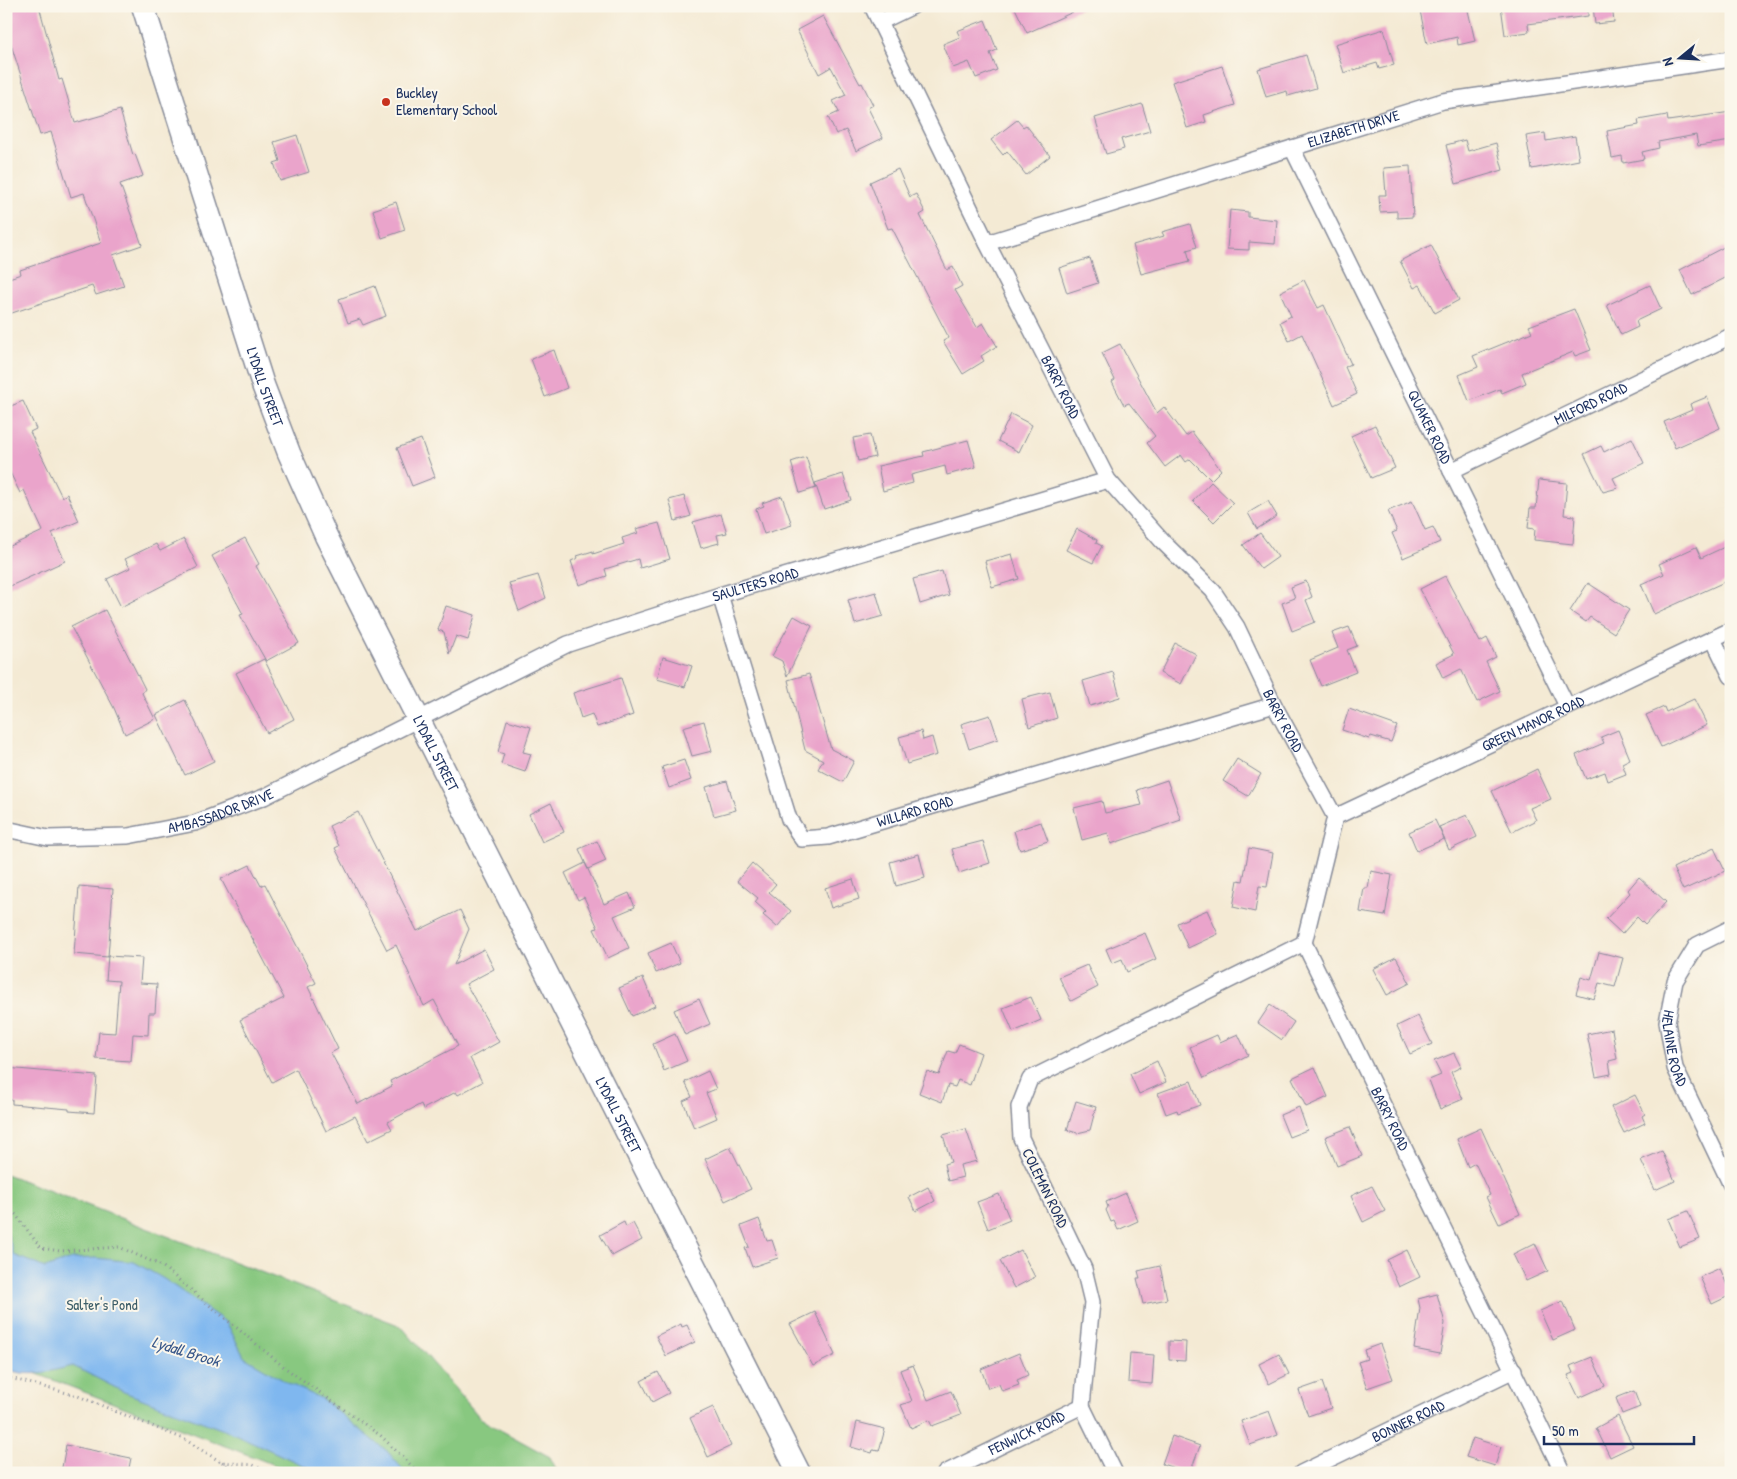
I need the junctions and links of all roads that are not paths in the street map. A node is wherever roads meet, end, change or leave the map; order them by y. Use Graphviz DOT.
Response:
graph roads {
  1 [pos="143,6"];
  2 [pos="872,6"];
  3 [pos="913,6"];
  4 [pos="880,22"];
  5 [pos="1731,59"];
  6 [pos="1292,148"];
  7 [pos="987,243"];
  8 [pos="1731,336"];
  9 [pos="1451,471"];
  10 [pos="1108,480"];
  11 [pos="720,595"];
  12 [pos="1731,630"];
  13 [pos="1713,639"];
  14 [pos="1731,676"];
  15 [pos="1274,705"];
  16 [pos="1566,706"];
  17 [pos="418,720"];
  18 [pos="1335,817"];
  19 [pos="6,829"];
  20 [pos="1731,928"];
  21 [pos="1304,943"];
  22 [pos="1731,1185"];
  23 [pos="1514,1370"];
  24 [pos="1082,1406"];
  25 [pos="799,1473"];
  26 [pos="945,1473"];
  27 [pos="1115,1473"];
  28 [pos="1301,1473"];
  29 [pos="1563,1473"];
  1 -- 17 [label="street, LYDALL STREET"];
  2 -- 4 [label="street, BARRY ROAD"];
  3 -- 4 [label="street"];
  4 -- 7 [label="street, BARRY ROAD"];
  5 -- 6 [label="street, ELIZABETH DRIVE"];
  6 -- 7 [label="street, ELIZABETH DRIVE"];
  6 -- 9 [label="street, QUAKER ROAD"];
  7 -- 10 [label="street, BARRY ROAD"];
  8 -- 9 [label="street, MILFORD ROAD"];
  9 -- 16 [label="street, QUAKER ROAD"];
  10 -- 11 [label="street, SAULTERS ROAD"];
  10 -- 15 [label="street, BARRY ROAD"];
  11 -- 15 [label="street, WILLARD ROAD"];
  11 -- 17 [label="street, SAULTERS ROAD"];
  12 -- 13 [label="street, GREEN MANOR ROAD"];
  13 -- 14 [label="street"];
  13 -- 16 [label="street, GREEN MANOR ROAD"];
  15 -- 18 [label="street, BARRY ROAD"];
  16 -- 18 [label="street, GREEN MANOR ROAD"];
  17 -- 19 [label="street, AMBASSADOR DRIVE"];
  17 -- 25 [label="street, LYDALL STREET"];
  18 -- 21 [label="street"];
  20 -- 22 [label="street, HELAINE ROAD"];
  21 -- 23 [label="street, BARRY ROAD"];
  21 -- 24 [label="street, COLEMAN ROAD"];
  23 -- 28 [label="street, BONNER ROAD"];
  23 -- 29 [label="street, BARRY ROAD"];
  24 -- 26 [label="street, FENWICK ROAD"];
  24 -- 27 [label="street"];
}
